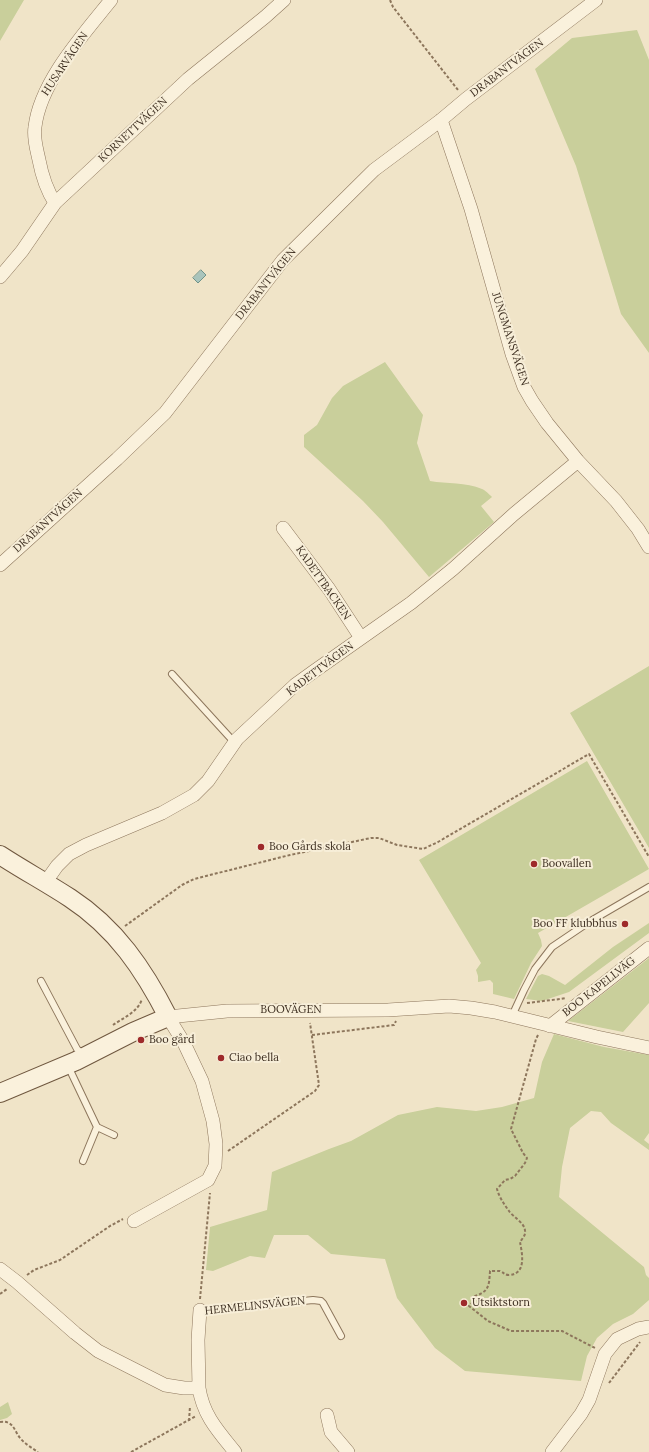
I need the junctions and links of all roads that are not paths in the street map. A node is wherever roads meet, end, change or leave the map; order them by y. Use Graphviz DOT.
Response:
graph roads {
  1 [pos="111,0"];
  2 [pos="284,0"];
  3 [pos="596,0"];
  4 [pos="441,120"];
  5 [pos="55,203"];
  6 [pos="0,277"];
  7 [pos="578,461"];
  8 [pos="283,528"];
  9 [pos="649,547"];
  10 [pos="0,565"];
  11 [pos="361,638"];
  12 [pos="172,674"];
  13 [pos="234,742"];
  14 [pos="0,855"];
  15 [pos="45,883"];
  16 [pos="649,887"];
  17 [pos="649,948"];
  18 [pos="41,981"];
  19 [pos="512,1016"];
  20 [pos="168,1018"];
  21 [pos="550,1026"];
  22 [pos="649,1048"];
  23 [pos="85,1056"];
  24 [pos="67,1064"];
  25 [pos="0,1093"];
  26 [pos="97,1126"];
  27 [pos="114,1135"];
  28 [pos="83,1161"];
  29 [pos="129,1220"];
  30 [pos="0,1269"];
  31 [pos="200,1310"];
  32 [pos="649,1327"];
  33 [pos="341,1336"];
  34 [pos="195,1388"];
  35 [pos="327,1415"];
  36 [pos="235,1452"];
  37 [pos="348,1452"];
  38 [pos="552,1452"];
  1 -- 5 [label="street, HUSARVÄGEN"];
  2 -- 5 [label="street, KORNETTVÄGEN"];
  3 -- 4 [label="street, DRABANTVÄGEN"];
  4 -- 7 [label="street, JUNGMANSVÄGEN"];
  4 -- 10 [label="street, DRABANTVÄGEN"];
  5 -- 6 [label="street, KORNETTVÄGEN"];
  7 -- 9 [label="street, JUNGMANSVÄGEN"];
  7 -- 11 [label="street, KADETTVÄGEN"];
  8 -- 11 [label="street, KADETTBACKEN"];
  11 -- 13 [label="street, KADETTVÄGEN"];
  12 -- 13 [label="lane"];
  13 -- 15 [label="street, KADETTVÄGEN"];
  14 -- 15 [label="street"];
  15 -- 20 [label="street"];
  16 -- 19 [label="lane"];
  17 -- 21 [label="street, BOO KAPELLVÄG"];
  18 -- 23 [label="lane"];
  19 -- 20 [label="street, BOOVÄGEN"];
  19 -- 21 [label="street, BOOVÄGEN"];
  20 -- 23 [label="street"];
  20 -- 29 [label="street"];
  21 -- 22 [label="street, BOOVÄGEN"];
  23 -- 24 [label="street"];
  24 -- 25 [label="street"];
  24 -- 26 [label="lane"];
  26 -- 27 [label="lane"];
  26 -- 28 [label="lane"];
  30 -- 34 [label="street"];
  31 -- 33 [label="lane, HERMELINSVÄGEN"];
  31 -- 34 [label="street, HERMELINSVÄGEN"];
  32 -- 38 [label="street"];
  34 -- 36 [label="street, HERMELINSVÄGEN"];
  35 -- 37 [label="street"];
}
